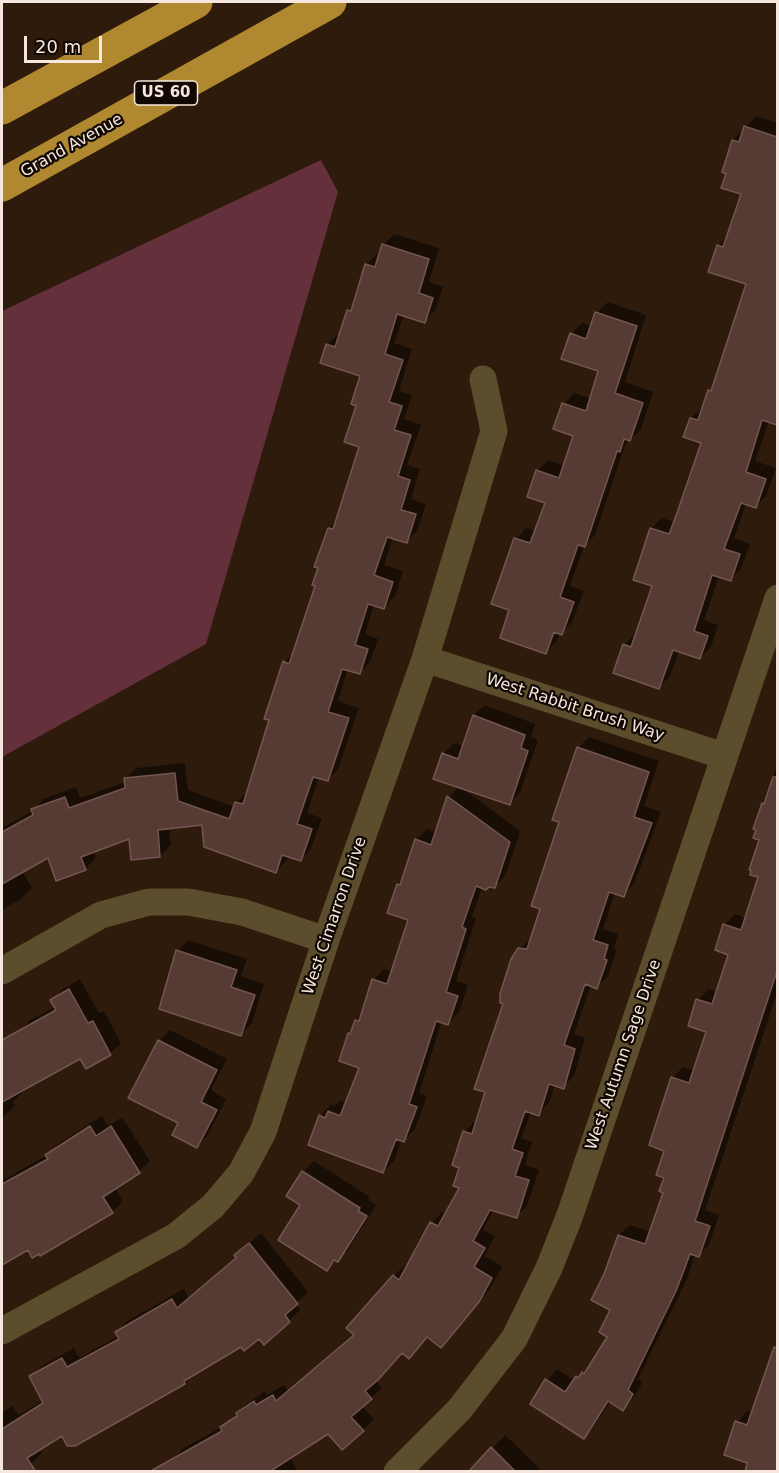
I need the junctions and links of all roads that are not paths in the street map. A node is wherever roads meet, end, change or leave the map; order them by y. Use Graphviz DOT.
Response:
graph roads {
  1 [pos="196,2"];
  2 [pos="330,2"];
  3 [pos="2,108"];
  4 [pos="2,185"];
  5 [pos="483,379"];
  6 [pos="777,598"];
  7 [pos="425,659"];
  8 [pos="724,756"];
  9 [pos="326,940"];
  10 [pos="2,971"];
  11 [pos="2,1331"];
  12 [pos="397,1472"];
  1 -- 3 [label="highway"];
  2 -- 4 [label="highway, Grand Avenue / US 60"];
  5 -- 7 [label="street, West Cimarron Drive"];
  6 -- 8 [label="street, West Autumn Sage Drive"];
  7 -- 8 [label="street, West Rabbit Brush Way"];
  7 -- 9 [label="street, West Cimarron Drive"];
  8 -- 12 [label="street, West Autumn Sage Drive"];
  9 -- 10 [label="street"];
  9 -- 11 [label="street, West Cimarron Drive"];
}
